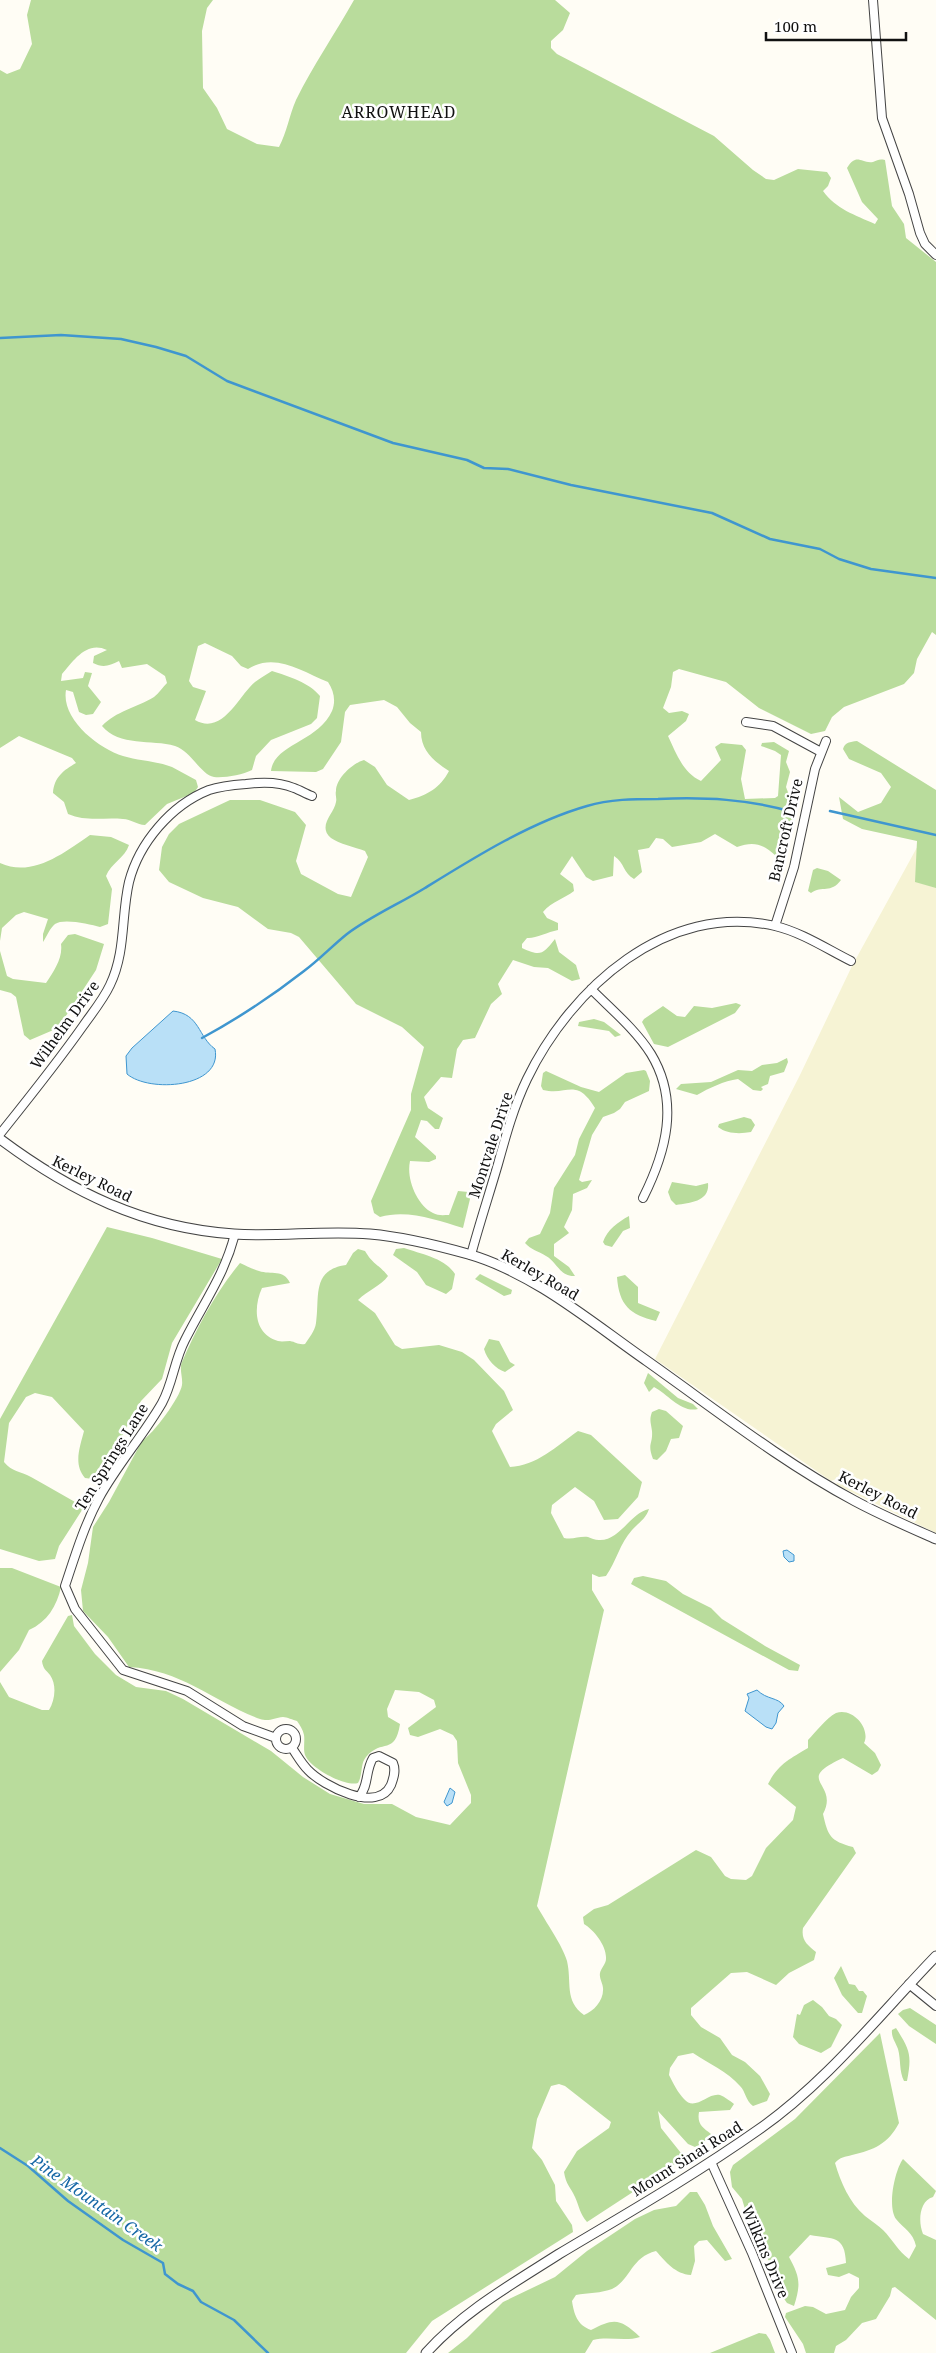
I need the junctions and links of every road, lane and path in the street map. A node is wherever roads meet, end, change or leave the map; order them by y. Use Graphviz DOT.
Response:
graph roads {
  1 [pos="873,0"];
  2 [pos="936,255"];
  3 [pos="746,722"];
  4 [pos="826,741"];
  5 [pos="821,752"];
  6 [pos="312,796"];
  7 [pos="775,926"];
  8 [pos="851,960"];
  9 [pos="591,989"];
  10 [pos="0,1134"];
  11 [pos="0,1139"];
  12 [pos="643,1198"];
  13 [pos="235,1234"];
  14 [pos="471,1255"];
  15 [pos="936,1539"];
  16 [pos="276,1738"];
  17 [pos="292,1748"];
  18 [pos="359,1797"];
  19 [pos="936,1956"];
  20 [pos="909,1984"];
  21 [pos="936,2006"];
  22 [pos="711,2162"];
  23 [pos="426,2353"];
  24 [pos="792,2353"];
  1 -- 2 [label="street"];
  3 -- 5 [label="street"];
  4 -- 5 [label="street, Bancroft Drive"];
  5 -- 7 [label="street, Bancroft Drive"];
  6 -- 10 [label="street, Wilhelm Drive"];
  7 -- 8 [label="street, Montvale Drive"];
  7 -- 9 [label="street, Montvale Drive"];
  9 -- 12 [label="street"];
  9 -- 14 [label="street, Montvale Drive"];
  11 -- 13 [label="street, Kerley Road"];
  13 -- 14 [label="street, Kerley Road"];
  13 -- 16 [label="street, Ten Springs Lane"];
  14 -- 15 [label="street, Kerley Road"];
  16 -- 17 [label="street, Ten Springs Lane"];
  16 -- 17 [label="street, Ten Springs Lane"];
  17 -- 18 [label="street, Ten Springs Lane"];
  18 -- 18 [label="street, Ten Springs Lane"];
  19 -- 20 [label="street, Mount Sinai Road"];
  20 -- 21 [label="street"];
  20 -- 22 [label="street, Mount Sinai Road"];
  22 -- 23 [label="street, Mount Sinai Road"];
  22 -- 24 [label="street, Wilkins Drive"];
}
